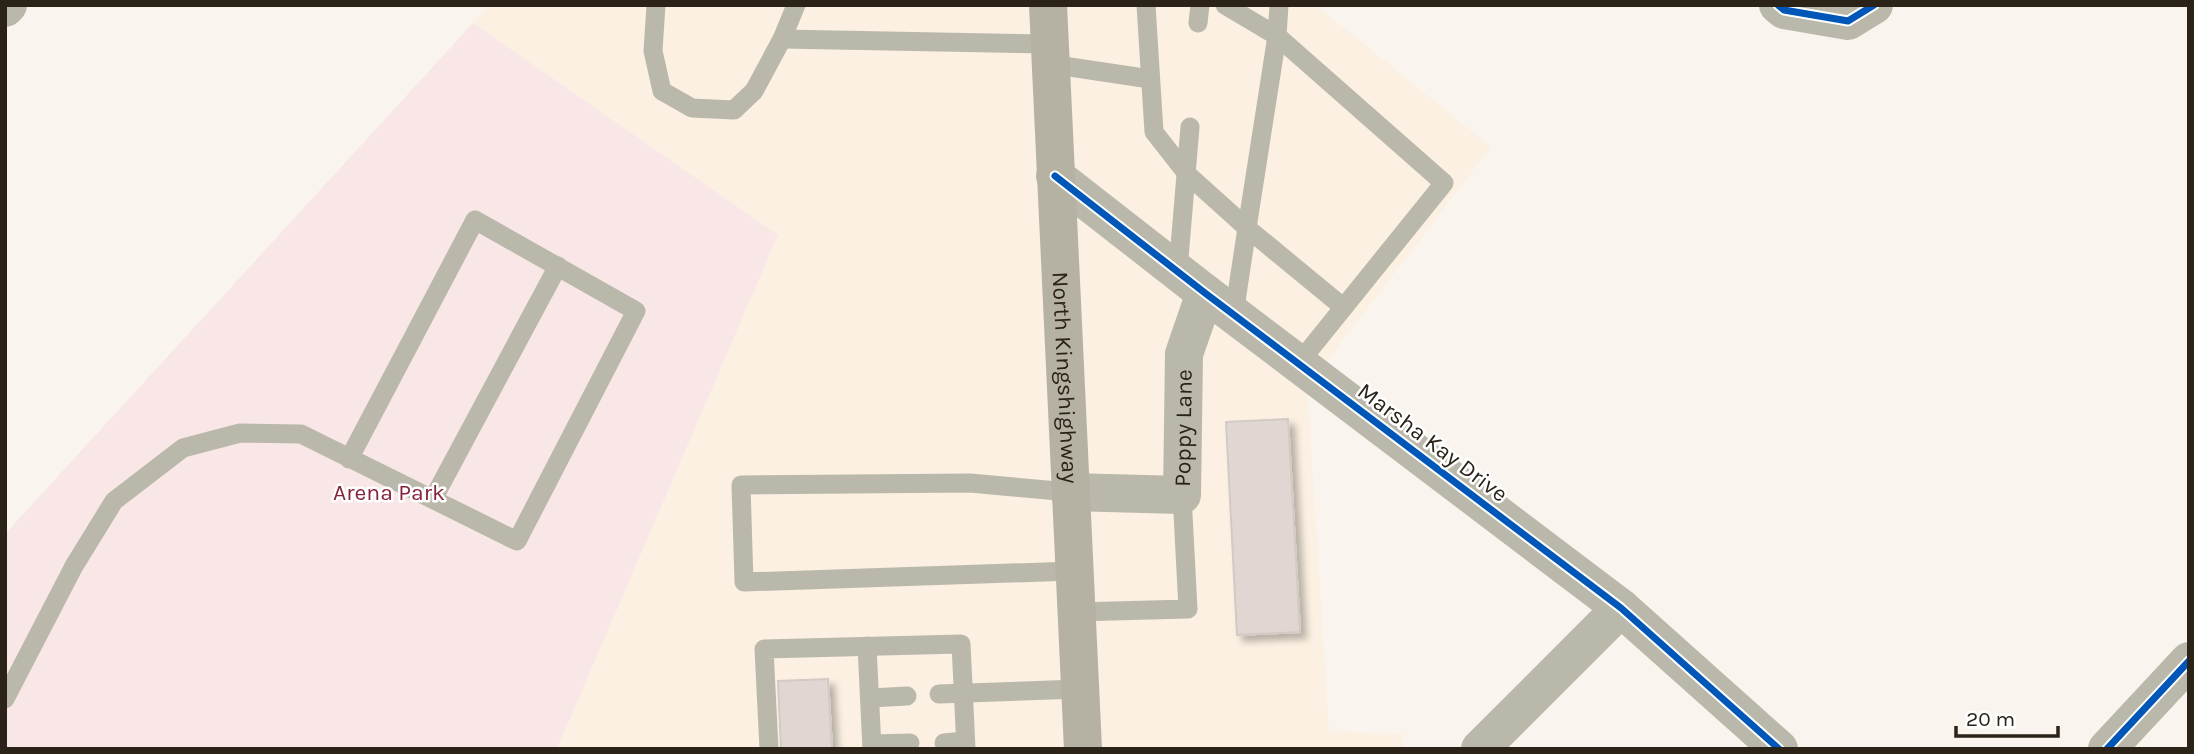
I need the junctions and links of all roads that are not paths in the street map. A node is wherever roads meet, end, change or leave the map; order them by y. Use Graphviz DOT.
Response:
graph roads {
  1 [pos="656,5"];
  2 [pos="1048,5"];
  3 [pos="1146,5"];
  4 [pos="1225,5"];
  5 [pos="1279,5"];
  6 [pos="1778,5"];
  7 [pos="1874,5"];
  8 [pos="790,8"];
  9 [pos="1277,36"];
  10 [pos="782,39"];
  11 [pos="1050,54"];
  12 [pos="1150,79"];
  13 [pos="1190,127"];
  14 [pos="1187,174"];
  15 [pos="1055,176"];
  16 [pos="1247,228"];
  17 [pos="558,266"];
  18 [pos="1206,292"];
  19 [pos="1343,307"];
  20 [pos="1298,364"];
  21 [pos="349,459"];
  22 [pos="1069,492"];
  23 [pos="1182,495"];
  24 [pos="433,499"];
  25 [pos="1074,571"];
  26 [pos="1620,608"];
  27 [pos="1075,612"];
  28 [pos="867,646"];
  29 [pos="2189,661"];
  30 [pos="1079,689"];
  31 [pos="939,694"];
  32 [pos="963,694"];
  33 [pos="906,696"];
  34 [pos="870,698"];
  35 [pos="5,699"];
  36 [pos="910,743"];
  37 [pos="944,743"];
  38 [pos="965,745"];
  39 [pos="872,747"];
  40 [pos="769,749"];
  41 [pos="1083,749"];
  42 [pos="1480,749"];
  43 [pos="1779,749"];
  44 [pos="2107,749"];
  1 -- 10 [label="lane"];
  2 -- 11 [label="main road, North Kingshighway"];
  3 -- 12 [label="lane"];
  4 -- 9 [label="lane"];
  5 -- 9 [label="lane"];
  6 -- 7 [label="street"];
  8 -- 10 [label="lane"];
  9 -- 16 [label="lane"];
  9 -- 19 [label="lane"];
  10 -- 11 [label="lane"];
  11 -- 12 [label="lane"];
  11 -- 15 [label="main road, North Kingshighway"];
  12 -- 14 [label="lane"];
  13 -- 14 [label="lane"];
  14 -- 16 [label="lane"];
  14 -- 18 [label="lane"];
  15 -- 18 [label="street, Marsha Kay Drive"];
  15 -- 22 [label="main road, North Kingshighway"];
  16 -- 18 [label="lane"];
  16 -- 19 [label="lane"];
  17 -- 21 [label="lane"];
  17 -- 24 [label="lane"];
  17 -- 24 [label="lane"];
  18 -- 20 [label="street, Marsha Kay Drive"];
  18 -- 23 [label="street, Poppy Lane"];
  19 -- 20 [label="lane"];
  20 -- 26 [label="street, Marsha Kay Drive"];
  21 -- 24 [label="lane"];
  21 -- 35 [label="lane"];
  22 -- 23 [label="street, Poppy Lane"];
  22 -- 25 [label="main road, North Kingshighway"];
  22 -- 25 [label="lane"];
  23 -- 27 [label="lane"];
  25 -- 27 [label="main road, North Kingshighway"];
  26 -- 42 [label="street"];
  26 -- 43 [label="street, Marsha Kay Drive"];
  27 -- 30 [label="main road, North Kingshighway"];
  28 -- 32 [label="lane"];
  28 -- 34 [label="lane"];
  28 -- 40 [label="lane"];
  29 -- 44 [label="street"];
  30 -- 32 [label="lane"];
  30 -- 41 [label="main road, North Kingshighway"];
  31 -- 32 [label="lane"];
  32 -- 38 [label="lane"];
  33 -- 34 [label="lane"];
  34 -- 39 [label="lane"];
  36 -- 39 [label="lane"];
  37 -- 38 [label="lane"];
}
